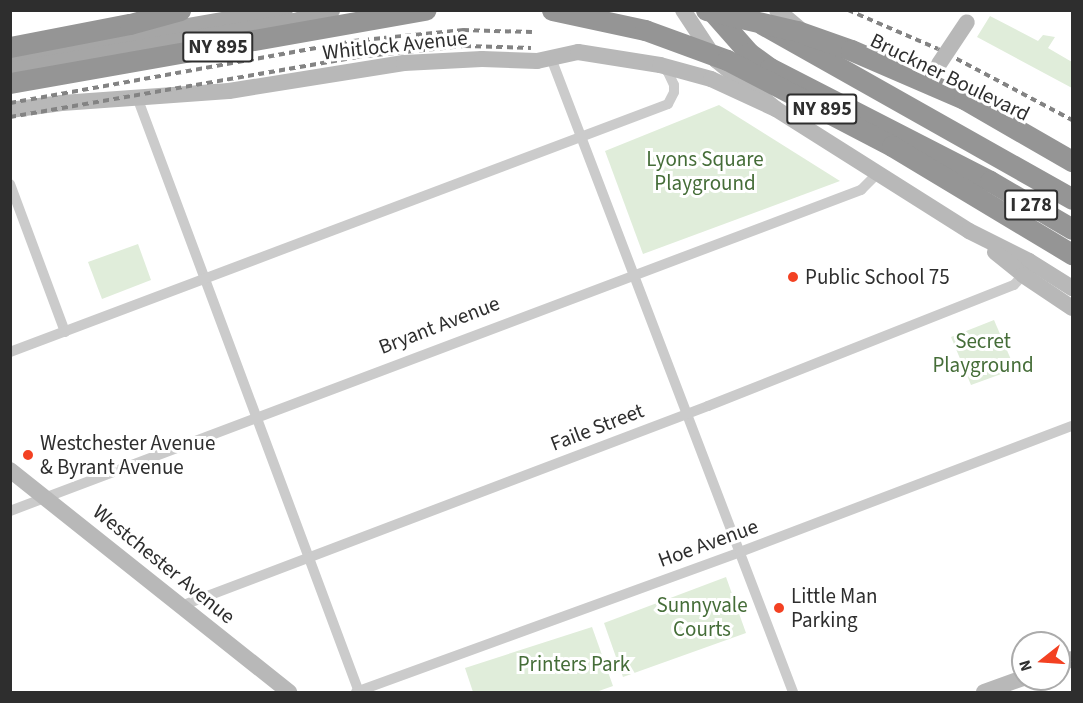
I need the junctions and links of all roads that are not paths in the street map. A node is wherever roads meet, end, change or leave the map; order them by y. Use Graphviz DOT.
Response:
graph roads {
  1 [pos="180,10"];
  2 [pos="331,10"];
  3 [pos="426,10"];
  4 [pos="552,10"];
  5 [pos="683,10"];
  6 [pos="706,10"];
  7 [pos="711,10"];
  8 [pos="747,10"];
  9 [pos="777,10"];
  10 [pos="159,15"];
  11 [pos="286,16"];
  12 [pos="970,16"];
  13 [pos="10,36"];
  14 [pos="10,47"];
  15 [pos="10,58"];
  16 [pos="551,58"];
  17 [pos="660,65"];
  18 [pos="10,71"];
  19 [pos="10,83"];
  20 [pos="925,84"];
  21 [pos="137,97"];
  22 [pos="776,109"];
  23 [pos="10,110"];
  24 [pos="581,137"];
  25 [pos="1072,161"];
  26 [pos="1072,166"];
  27 [pos="878,173"];
  28 [pos="10,184"];
  29 [pos="1072,199"];
  30 [pos="1072,229"];
  31 [pos="969,231"];
  32 [pos="1072,254"];
  33 [pos="634,275"];
  34 [pos="1023,275"];
  35 [pos="206,279"];
  36 [pos="1072,288"];
  37 [pos="1072,308"];
  38 [pos="65,332"];
  39 [pos="10,352"];
  40 [pos="687,414"];
  41 [pos="258,417"];
  42 [pos="1072,426"];
  43 [pos="10,470"];
  44 [pos="45,498"];
  45 [pos="10,511"];
  46 [pos="740,552"];
  47 [pos="310,556"];
  48 [pos="181,606"];
  49 [pos="1011,683"];
  50 [pos="358,692"];
  51 [pos="289,693"];
  52 [pos="793,693"];
  53 [pos="984,693"];
  1 -- 10 [label="highway, NY 895"];
  2 -- 11 [label="main road"];
  3 -- 19 [label="highway, NY 895"];
  4 -- 32 [label="highway, NY 895, bridge"];
  5 -- 22 [label="main road"];
  6 -- 25 [label="highway, bridge"];
  7 -- 30 [label="highway, I 278"];
  8 -- 29 [label="highway, I 278"];
  9 -- 20 [label="main road, Bruckner Boulevard"];
  10 -- 13 [label="highway"];
  10 -- 14 [label="highway, NY 895"];
  11 -- 15 [label="main road"];
  11 -- 18 [label="main road"];
  12 -- 20 [label="main road, bridge"];
  16 -- 17 [label="main road, Whitlock Avenue"];
  16 -- 21 [label="main road, Whitlock Avenue"];
  16 -- 24 [label="street"];
  17 -- 22 [label="main road, Whitlock Avenue"];
  17 -- 24 [label="street"];
  20 -- 26 [label="main road, Bruckner Boulevard"];
  21 -- 23 [label="main road, Whitlock Avenue"];
  21 -- 35 [label="street"];
  22 -- 27 [label="main road"];
  24 -- 33 [label="street"];
  24 -- 35 [label="street"];
  27 -- 31 [label="main road"];
  27 -- 33 [label="street, Bryant Avenue"];
  28 -- 38 [label="street"];
  31 -- 34 [label="main road"];
  31 -- 36 [label="main road"];
  33 -- 40 [label="street"];
  33 -- 41 [label="street, Bryant Avenue"];
  34 -- 37 [label="main road"];
  34 -- 40 [label="street, Faile Street"];
  35 -- 38 [label="street"];
  35 -- 41 [label="street"];
  38 -- 39 [label="street"];
  40 -- 46 [label="street"];
  40 -- 47 [label="street, Faile Street"];
  41 -- 44 [label="street, Bryant Avenue"];
  41 -- 47 [label="street"];
  42 -- 46 [label="street, Hoe Avenue"];
  43 -- 44 [label="main road, Westchester Avenue"];
  44 -- 45 [label="street, Bryant Avenue"];
  44 -- 48 [label="main road, Westchester Avenue"];
  46 -- 50 [label="street, Hoe Avenue"];
  46 -- 52 [label="street"];
  47 -- 48 [label="street, Faile Street"];
  47 -- 50 [label="street"];
  48 -- 51 [label="main road, Westchester Avenue"];
  49 -- 53 [label="main road"];
}
